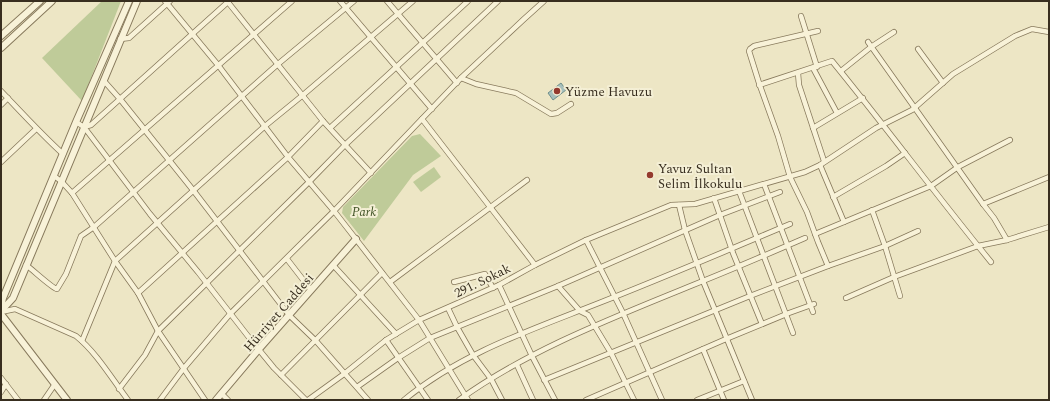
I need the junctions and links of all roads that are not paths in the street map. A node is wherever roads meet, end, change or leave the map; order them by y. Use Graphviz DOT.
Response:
graph roads {
  1 [pos="40,1"];
  2 [pos="52,1"];
  3 [pos="129,1"];
  4 [pos="137,1"];
  5 [pos="228,1"];
  6 [pos="292,1"];
  7 [pos="340,1"];
  8 [pos="354,1"];
  9 [pos="387,1"];
  10 [pos="413,1"];
  11 [pos="468,1"];
  12 [pos="498,1"];
  13 [pos="544,1"];
  14 [pos="167,2"];
  15 [pos="346,8"];
  16 [pos="398,13"];
  17 [pos="801,16"];
  18 [pos="818,31"];
  19 [pos="894,32"];
  20 [pos="1049,32"];
  21 [pos="807,33"];
  22 [pos="193,34"];
  23 [pos="254,34"];
  24 [pos="1,36"];
  25 [pos="372,37"];
  26 [pos="120,39"];
  27 [pos="868,42"];
  28 [pos="424,43"];
  29 [pos="871,47"];
  30 [pos="1,48"];
  31 [pos="918,49"];
  32 [pos="436,60"];
  33 [pos="278,64"];
  34 [pos="218,65"];
  35 [pos="396,67"];
  36 [pos="815,67"];
  37 [pos="841,71"];
  38 [pos="798,73"];
  39 [pos="461,78"];
  40 [pos="104,81"];
  41 [pos="410,83"];
  42 [pos="457,83"];
  43 [pos="943,83"];
  44 [pos="759,85"];
  45 [pos="1,91"];
  46 [pos="303,95"];
  47 [pos="241,96"];
  48 [pos="8,98"];
  49 [pos="863,98"];
  50 [pos="120,99"];
  51 [pos="571,104"];
  52 [pos="1,105"];
  53 [pos="915,107"];
  54 [pos="432,109"];
  55 [pos="837,113"];
  56 [pos="422,119"];
  57 [pos="323,121"];
  58 [pos="76,122"];
  59 [pos="883,125"];
  60 [pos="265,126"];
  61 [pos="84,127"];
  62 [pos="330,128"];
  63 [pos="813,128"];
  64 [pos="36,129"];
  65 [pos="144,129"];
  66 [pos="1010,140"];
  67 [pos="345,145"];
  68 [pos="905,153"];
  69 [pos="63,154"];
  70 [pos="288,156"];
  71 [pos="168,161"];
  72 [pos="1,162"];
  73 [pos="109,162"];
  74 [pos="822,163"];
  75 [pos="958,167"];
  76 [pos="371,173"];
  77 [pos="54,176"];
  78 [pos="790,177"];
  79 [pos="1049,177"];
  80 [pos="527,180"];
  81 [pos="61,181"];
  82 [pos="309,182"];
  83 [pos="764,184"];
  84 [pos="930,186"];
  85 [pos="193,190"];
  86 [pos="739,191"];
  87 [pos="133,192"];
  88 [pos="780,192"];
  89 [pos="72,193"];
  90 [pos="768,197"];
  91 [pos="833,197"];
  92 [pos="714,198"];
  93 [pos="983,204"];
  94 [pos="679,205"];
  95 [pos="744,206"];
  96 [pos="490,208"];
  97 [pos="872,210"];
  98 [pos="334,211"];
  99 [pos="720,215"];
  100 [pos="217,221"];
  101 [pos="844,222"];
  102 [pos="157,223"];
  103 [pos="790,224"];
  104 [pos="1049,226"];
  105 [pos="94,227"];
  106 [pos="781,228"];
  107 [pos="685,230"];
  108 [pos="918,231"];
  109 [pos="815,234"];
  110 [pos="758,238"];
  111 [pos="805,238"];
  112 [pos="356,239"];
  113 [pos="586,240"];
  114 [pos="1007,240"];
  115 [pos="787,246"];
  116 [pos="885,246"];
  117 [pos="978,246"];
  118 [pos="732,249"];
  119 [pos="239,250"];
  120 [pos="182,252"];
  121 [pos="764,256"];
  122 [pos="287,259"];
  123 [pos="115,261"];
  124 [pos="991,262"];
  125 [pos="697,263"];
  126 [pos="26,265"];
  127 [pos="333,265"];
  128 [pos="535,265"];
  129 [pos="738,266"];
  130 [pos="828,266"];
  131 [pos="599,267"];
  132 [pos="382,273"];
  133 [pos="799,277"];
  134 [pos="894,278"];
  135 [pos="264,282"];
  136 [pos="390,282"];
  137 [pos="454,282"];
  138 [pos="703,282"];
  139 [pos="207,283"];
  140 [pos="499,285"];
  141 [pos="558,286"];
  142 [pos="775,286"];
  143 [pos="493,288"];
  144 [pos="311,290"];
  145 [pos="138,293"];
  146 [pos="360,294"];
  147 [pos="750,296"];
  148 [pos="900,296"];
  149 [pos="614,297"];
  150 [pos="846,298"];
  151 [pos="812,304"];
  152 [pos="509,306"];
  153 [pos="1,307"];
  154 [pos="448,308"];
  155 [pos="714,310"];
  156 [pos="580,311"];
  157 [pos="1,312"];
  158 [pos="814,312"];
  159 [pos="623,313"];
  160 [pos="230,314"];
  161 [pos="786,314"];
  162 [pos="290,315"];
  163 [pos="419,320"];
  164 [pos="762,324"];
  165 [pos="457,327"];
  166 [pos="595,327"];
  167 [pos="158,331"];
  168 [pos="521,333"];
  169 [pos="793,333"];
  170 [pos="396,334"];
  171 [pos="430,338"];
  172 [pos="726,339"];
  173 [pos="386,340"];
  174 [pos="82,341"];
  175 [pos="316,341"];
  176 [pos="636,342"];
  177 [pos="259,349"];
  178 [pos="703,349"];
  179 [pos="611,353"];
  180 [pos="473,355"];
  181 [pos="532,356"];
  182 [pos="398,358"];
  183 [pos="517,365"];
  184 [pos="184,368"];
  185 [pos="449,368"];
  186 [pos="648,372"];
  187 [pos="344,374"];
  188 [pos="281,375"];
  189 [pos="1,378"];
  190 [pos="491,379"];
  191 [pos="544,380"];
  192 [pos="744,381"];
  193 [pos="626,382"];
  194 [pos="6,384"];
  195 [pos="56,384"];
  196 [pos="357,387"];
  197 [pos="419,388"];
  198 [pos="119,389"];
  199 [pos="720,390"];
  200 [pos="1,392"];
  201 [pos="222,394"];
  202 [pos="161,398"];
  203 [pos="467,398"];
  204 [pos="18,400"];
  205 [pos="44,400"];
  206 [pos="67,400"];
  207 [pos="128,400"];
  208 [pos="167,400"];
  209 [pos="205,400"];
  210 [pos="216,400"];
  211 [pos="228,400"];
  212 [pos="307,400"];
  213 [pos="368,400"];
  214 [pos="404,400"];
  215 [pos="428,400"];
  216 [pos="459,400"];
  217 [pos="502,400"];
  218 [pos="533,400"];
  219 [pos="555,400"];
  220 [pos="586,400"];
  221 [pos="634,400"];
  222 [pos="662,400"];
  223 [pos="697,400"];
  224 [pos="724,400"];
  225 [pos="752,400"];
  1 -- 24 [label="street"];
  2 -- 30 [label="street"];
  3 -- 58 [label="street"];
  4 -- 26 [label="street"];
  5 -- 22 [label="street"];
  5 -- 23 [label="street"];
  6 -- 23 [label="street"];
  7 -- 15 [label="street"];
  8 -- 15 [label="street"];
  9 -- 16 [label="street"];
  10 -- 16 [label="street"];
  11 -- 28 [label="street"];
  12 -- 32 [label="street"];
  13 -- 39 [label="street"];
  14 -- 22 [label="street"];
  14 -- 26 [label="street"];
  15 -- 25 [label="street"];
  15 -- 33 [label="street"];
  16 -- 25 [label="street"];
  16 -- 28 [label="street"];
  17 -- 21 [label="street"];
  18 -- 21 [label="street"];
  19 -- 29 [label="street"];
  20 -- 43 [label="street, 291. Sokak"];
  21 -- 36 [label="street"];
  21 -- 44 [label="street"];
  22 -- 34 [label="street"];
  22 -- 50 [label="street"];
  23 -- 33 [label="street"];
  23 -- 34 [label="street"];
  25 -- 35 [label="street"];
  25 -- 46 [label="street"];
  26 -- 40 [label="street"];
  27 -- 29 [label="street"];
  28 -- 32 [label="street"];
  28 -- 35 [label="street"];
  29 -- 37 [label="street"];
  29 -- 53 [label="street"];
  31 -- 43 [label="street"];
  32 -- 41 [label="street"];
  32 -- 42 [label="street"];
  33 -- 46 [label="street"];
  33 -- 47 [label="street"];
  34 -- 47 [label="street"];
  34 -- 65 [label="street"];
  35 -- 41 [label="street"];
  35 -- 62 [label="street"];
  36 -- 37 [label="street"];
  36 -- 38 [label="street"];
  36 -- 55 [label="street"];
  37 -- 49 [label="street"];
  38 -- 44 [label="street"];
  38 -- 63 [label="street"];
  39 -- 42 [label="street"];
  39 -- 51 [label="street"];
  40 -- 50 [label="street"];
  40 -- 61 [label="street"];
  41 -- 54 [label="street"];
  41 -- 67 [label="street"];
  42 -- 54 [label="street"];
  43 -- 53 [label="street, 291. Sokak"];
  44 -- 78 [label="street"];
  45 -- 48 [label="street"];
  46 -- 57 [label="street"];
  46 -- 60 [label="street"];
  47 -- 60 [label="street"];
  47 -- 71 [label="street"];
  48 -- 52 [label="street"];
  48 -- 64 [label="street"];
  49 -- 55 [label="street"];
  49 -- 59 [label="street"];
  50 -- 61 [label="street"];
  50 -- 65 [label="street"];
  53 -- 59 [label="street, 291. Sokak"];
  53 -- 75 [label="street"];
  54 -- 56 [label="street"];
  55 -- 63 [label="street"];
  56 -- 76 [label="street"];
  56 -- 96 [label="street"];
  57 -- 62 [label="street"];
  57 -- 70 [label="street"];
  58 -- 61 [label="street"];
  58 -- 69 [label="street"];
  59 -- 68 [label="street"];
  59 -- 74 [label="street, 291. Sokak"];
  60 -- 70 [label="street"];
  60 -- 85 [label="street"];
  61 -- 73 [label="street"];
  61 -- 81 [label="street"];
  62 -- 67 [label="street"];
  63 -- 74 [label="street"];
  64 -- 69 [label="street"];
  64 -- 72 [label="street"];
  65 -- 71 [label="street"];
  65 -- 73 [label="street"];
  66 -- 75 [label="street"];
  67 -- 76 [label="street"];
  67 -- 82 [label="street"];
  68 -- 84 [label="street"];
  68 -- 91 [label="street"];
  69 -- 77 [label="street"];
  70 -- 82 [label="street"];
  70 -- 100 [label="street"];
  71 -- 85 [label="street"];
  71 -- 87 [label="street"];
  73 -- 87 [label="street"];
  73 -- 89 [label="street"];
  74 -- 78 [label="street, 291. Sokak"];
  74 -- 91 [label="street"];
  75 -- 84 [label="street"];
  75 -- 93 [label="street"];
  76 -- 98 [label="street"];
  77 -- 81 [label="street"];
  77 -- 153 [label="street"];
  78 -- 83 [label="street, 291. Sokak"];
  78 -- 109 [label="street"];
  79 -- 93 [label="street"];
  80 -- 96 [label="street"];
  81 -- 89 [label="street"];
  81 -- 126 [label="street"];
  82 -- 98 [label="street"];
  82 -- 119 [label="street"];
  83 -- 86 [label="street, 291. Sokak"];
  83 -- 90 [label="street"];
  84 -- 97 [label="street"];
  84 -- 117 [label="street"];
  85 -- 100 [label="street"];
  85 -- 102 [label="street"];
  86 -- 92 [label="street, 291. Sokak"];
  86 -- 95 [label="street"];
  87 -- 102 [label="street"];
  87 -- 105 [label="street"];
  88 -- 90 [label="street"];
  89 -- 105 [label="street"];
  90 -- 95 [label="street"];
  90 -- 106 [label="street"];
  91 -- 101 [label="street"];
  92 -- 94 [label="street, 291. Sokak"];
  92 -- 99 [label="street"];
  93 -- 114 [label="street"];
  94 -- 107 [label="street"];
  94 -- 113 [label="street, 291. Sokak"];
  95 -- 99 [label="street"];
  95 -- 110 [label="street"];
  96 -- 128 [label="street"];
  96 -- 136 [label="street"];
  97 -- 101 [label="street"];
  97 -- 116 [label="street"];
  98 -- 112 [label="street"];
  98 -- 122 [label="street"];
  99 -- 107 [label="street"];
  99 -- 118 [label="street"];
  100 -- 119 [label="street"];
  100 -- 120 [label="street"];
  101 -- 109 [label="street"];
  102 -- 120 [label="street"];
  102 -- 123 [label="street"];
  103 -- 106 [label="street"];
  104 -- 114 [label="street"];
  105 -- 123 [label="street"];
  105 -- 126 [label="street"];
  106 -- 110 [label="street"];
  106 -- 115 [label="street"];
  107 -- 125 [label="street"];
  107 -- 131 [label="street"];
  108 -- 116 [label="street"];
  109 -- 130 [label="street"];
  110 -- 118 [label="street"];
  110 -- 121 [label="street"];
  111 -- 115 [label="street"];
  112 -- 127 [label="street, Hürriyet Caddesi"];
  112 -- 132 [label="street"];
  113 -- 128 [label="street, 291. Sokak"];
  113 -- 131 [label="street"];
  114 -- 117 [label="street"];
  115 -- 121 [label="street"];
  115 -- 133 [label="street"];
  116 -- 130 [label="street"];
  116 -- 134 [label="street"];
  117 -- 124 [label="street"];
  117 -- 134 [label="street"];
  118 -- 125 [label="street"];
  118 -- 129 [label="street"];
  119 -- 135 [label="street"];
  119 -- 139 [label="street"];
  120 -- 139 [label="street"];
  120 -- 145 [label="street"];
  121 -- 129 [label="street"];
  121 -- 142 [label="street"];
  122 -- 135 [label="street"];
  122 -- 144 [label="street"];
  123 -- 145 [label="street"];
  123 -- 174 [label="street"];
  125 -- 138 [label="street"];
  125 -- 149 [label="street"];
  126 -- 157 [label="street"];
  127 -- 144 [label="street, Hürriyet Caddesi"];
  127 -- 146 [label="street"];
  128 -- 140 [label="street, 291. Sokak"];
  129 -- 138 [label="street"];
  129 -- 147 [label="street"];
  130 -- 133 [label="street"];
  131 -- 141 [label="street"];
  131 -- 149 [label="street"];
  132 -- 136 [label="street"];
  132 -- 146 [label="street"];
  133 -- 142 [label="street"];
  133 -- 151 [label="street"];
  134 -- 148 [label="street"];
  134 -- 150 [label="street"];
  135 -- 160 [label="street"];
  135 -- 162 [label="street"];
  136 -- 163 [label="street"];
  137 -- 143 [label="street"];
  138 -- 155 [label="street"];
  138 -- 159 [label="street"];
  139 -- 160 [label="street"];
  139 -- 167 [label="street"];
  140 -- 143 [label="street, 291. Sokak"];
  140 -- 152 [label="street"];
  141 -- 152 [label="street"];
  141 -- 156 [label="street"];
  142 -- 147 [label="street"];
  142 -- 161 [label="street"];
  143 -- 154 [label="street, 291. Sokak"];
  144 -- 162 [label="street, Hürriyet Caddesi"];
  145 -- 167 [label="street"];
  146 -- 170 [label="street"];
  146 -- 175 [label="street"];
  147 -- 155 [label="street"];
  147 -- 164 [label="street"];
  149 -- 156 [label="street"];
  149 -- 159 [label="street"];
  151 -- 158 [label="street"];
  151 -- 161 [label="street"];
  152 -- 165 [label="street"];
  152 -- 168 [label="street"];
  154 -- 163 [label="street, 291. Sokak"];
  154 -- 165 [label="street"];
  155 -- 172 [label="street"];
  155 -- 176 [label="street"];
  156 -- 166 [label="street"];
  156 -- 168 [label="street"];
  157 -- 174 [label="street"];
  157 -- 195 [label="street"];
  159 -- 166 [label="street"];
  159 -- 176 [label="street"];
  160 -- 177 [label="street"];
  160 -- 184 [label="street"];
  161 -- 164 [label="street"];
  161 -- 169 [label="street"];
  162 -- 175 [label="street"];
  162 -- 177 [label="street, Hürriyet Caddesi"];
  163 -- 170 [label="street, 291. Sokak"];
  163 -- 171 [label="street"];
  164 -- 172 [label="street"];
  165 -- 171 [label="street"];
  165 -- 180 [label="street"];
  166 -- 179 [label="street"];
  166 -- 181 [label="street"];
  167 -- 184 [label="street"];
  167 -- 198 [label="street"];
  168 -- 180 [label="street"];
  168 -- 181 [label="street"];
  170 -- 173 [label="street, 291. Sokak"];
  171 -- 182 [label="street"];
  171 -- 185 [label="street"];
  172 -- 178 [label="street"];
  172 -- 192 [label="street"];
  173 -- 182 [label="street"];
  173 -- 187 [label="street, 291. Sokak"];
  174 -- 198 [label="street"];
  175 -- 187 [label="street"];
  175 -- 188 [label="street"];
  176 -- 179 [label="street"];
  176 -- 186 [label="street"];
  177 -- 188 [label="street"];
  177 -- 201 [label="street, Hürriyet Caddesi"];
  178 -- 186 [label="street"];
  178 -- 199 [label="street"];
  179 -- 191 [label="street"];
  179 -- 193 [label="street"];
  180 -- 185 [label="street"];
  180 -- 190 [label="street"];
  181 -- 183 [label="street"];
  181 -- 191 [label="street"];
  182 -- 196 [label="street"];
  182 -- 197 [label="street"];
  183 -- 190 [label="street"];
  183 -- 218 [label="street"];
  184 -- 202 [label="street"];
  184 -- 209 [label="street"];
  185 -- 197 [label="street"];
  185 -- 203 [label="street"];
  186 -- 193 [label="street"];
  186 -- 222 [label="street"];
  187 -- 196 [label="street"];
  187 -- 212 [label="street, 291. Sokak"];
  188 -- 212 [label="street"];
  189 -- 194 [label="street"];
  190 -- 203 [label="street"];
  190 -- 217 [label="street"];
  191 -- 219 [label="street"];
  192 -- 199 [label="street"];
  192 -- 225 [label="street"];
  193 -- 220 [label="street"];
  193 -- 221 [label="street"];
  194 -- 200 [label="street"];
  194 -- 204 [label="street"];
  195 -- 205 [label="street"];
  195 -- 206 [label="street"];
  196 -- 213 [label="street"];
  197 -- 214 [label="street"];
  197 -- 215 [label="street"];
  198 -- 207 [label="street"];
  199 -- 223 [label="street"];
  199 -- 224 [label="street"];
  201 -- 210 [label="street, Hürriyet Caddesi"];
  201 -- 211 [label="street"];
  202 -- 208 [label="street"];
  203 -- 216 [label="street"];
}
